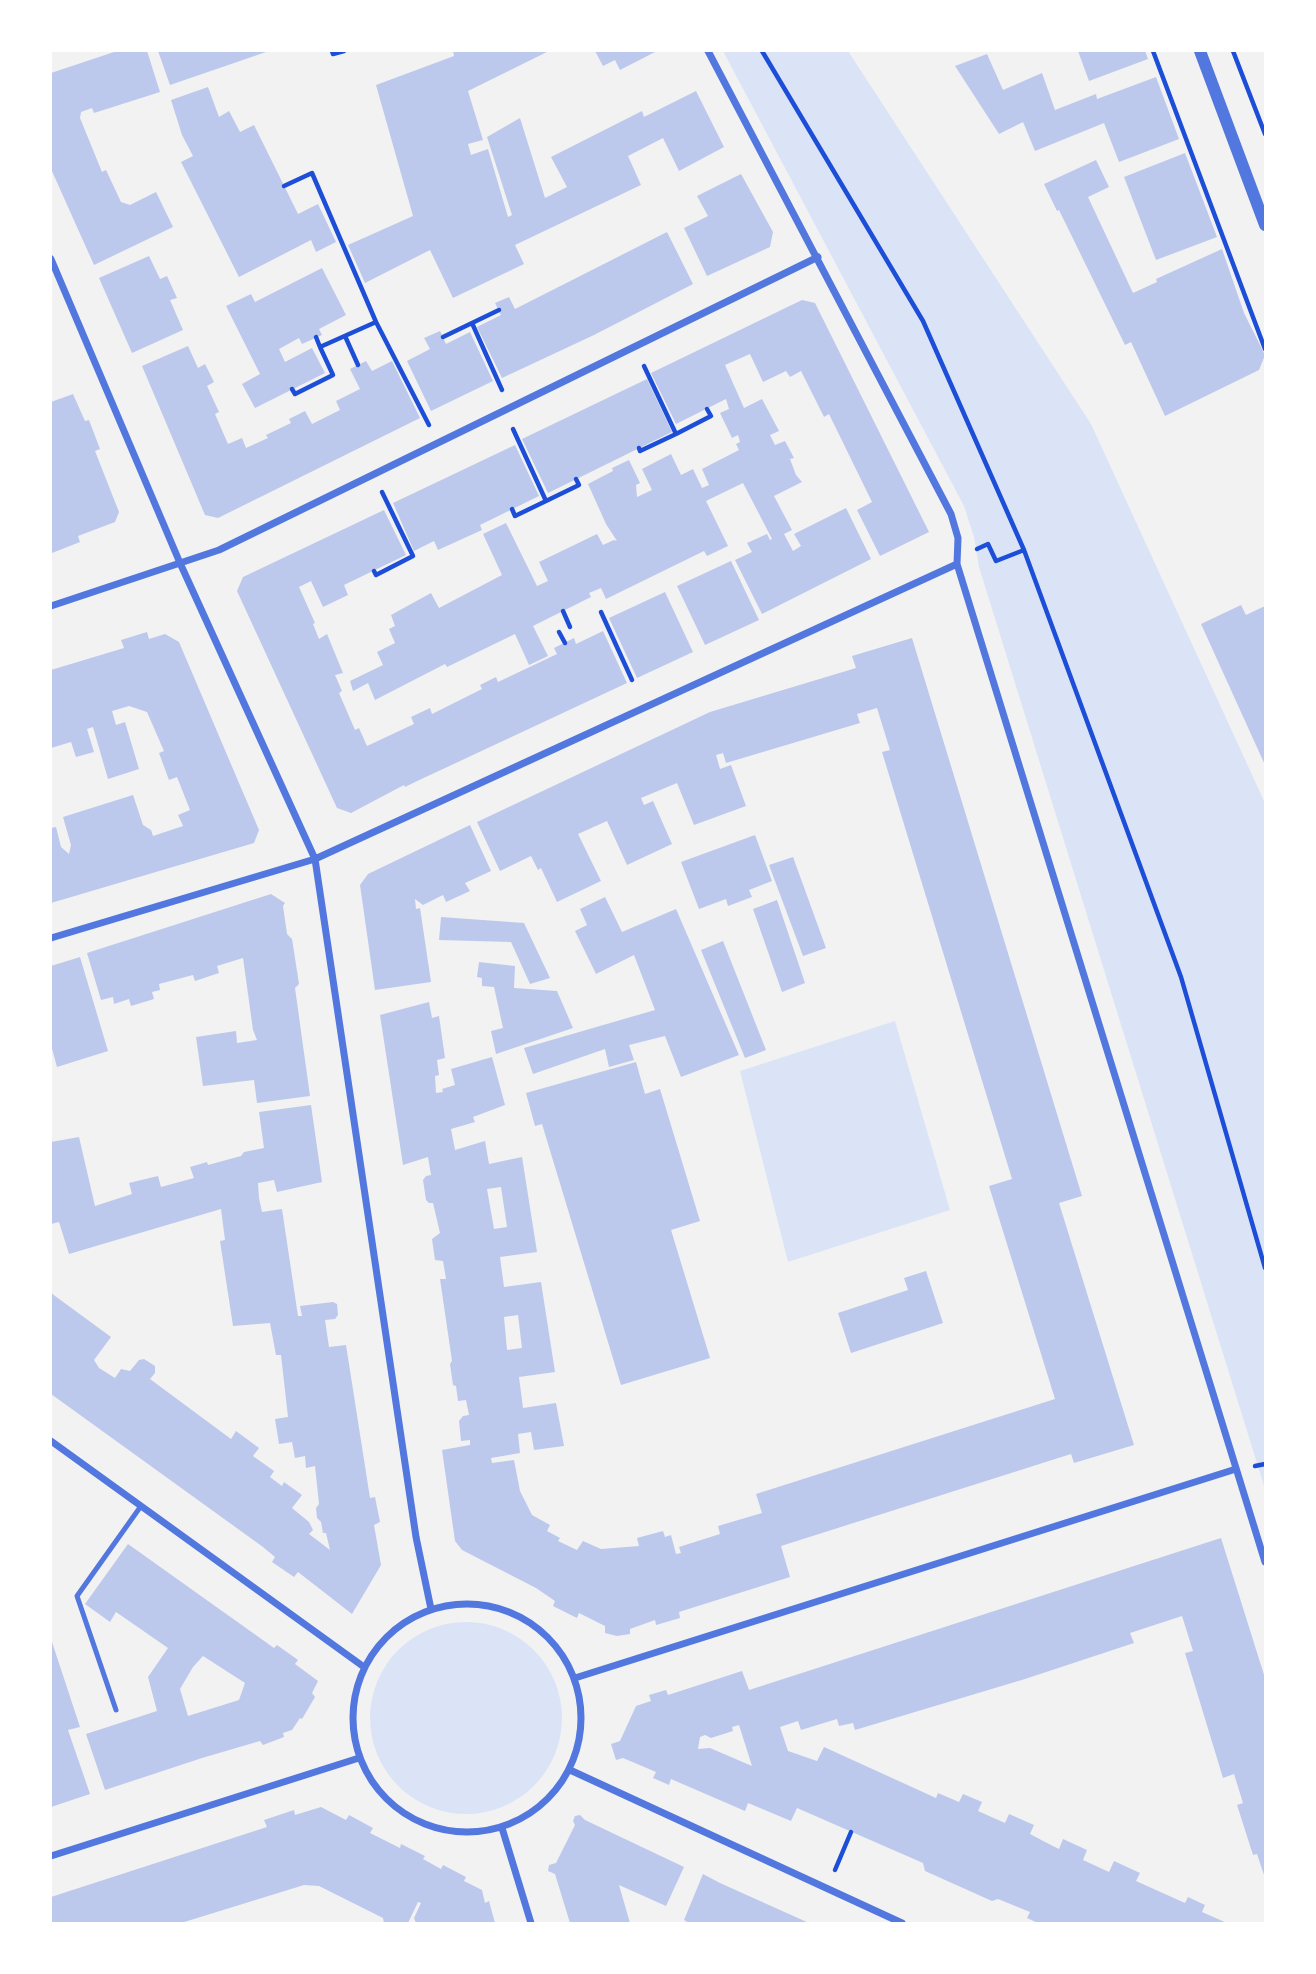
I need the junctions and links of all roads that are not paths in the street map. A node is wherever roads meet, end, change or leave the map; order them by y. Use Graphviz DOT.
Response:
graph roads {
  1 [pos="708,51"];
  2 [pos="1200,51"];
  3 [pos="1265,225"];
  4 [pos="818,257"];
  5 [pos="51,259"];
  6 [pos="180,563"];
  7 [pos="957,564"];
  8 [pos="51,606"];
  9 [pos="315,859"];
  10 [pos="51,938"];
  11 [pos="51,1441"];
  12 [pos="1237,1469"];
  13 [pos="141,1506"];
  14 [pos="1265,1562"];
  15 [pos="431,1609"];
  16 [pos="364,1667"];
  17 [pos="575,1678"];
  18 [pos="116,1710"];
  19 [pos="359,1758"];
  20 [pos="570,1770"];
  21 [pos="502,1828"];
  22 [pos="51,1856"];
  23 [pos="531,1923"];
  24 [pos="902,1923"];
  1 -- 4 [label="street"];
  2 -- 3 [label="street"];
  4 -- 6 [label="street"];
  4 -- 7 [label="street"];
  5 -- 6 [label="street"];
  6 -- 8 [label="street"];
  6 -- 9 [label="street"];
  7 -- 9 [label="street"];
  7 -- 12 [label="street"];
  9 -- 10 [label="street"];
  9 -- 15 [label="street"];
  11 -- 13 [label="street"];
  12 -- 14 [label="street"];
  12 -- 17 [label="street"];
  13 -- 16 [label="street"];
  13 -- 18 [label="lane"];
  15 -- 16 [label="street"];
  15 -- 17 [label="street"];
  16 -- 19 [label="street"];
  17 -- 20 [label="street"];
  19 -- 21 [label="street"];
  19 -- 22 [label="street"];
  20 -- 21 [label="street"];
  20 -- 24 [label="street"];
  21 -- 23 [label="street"];
}
